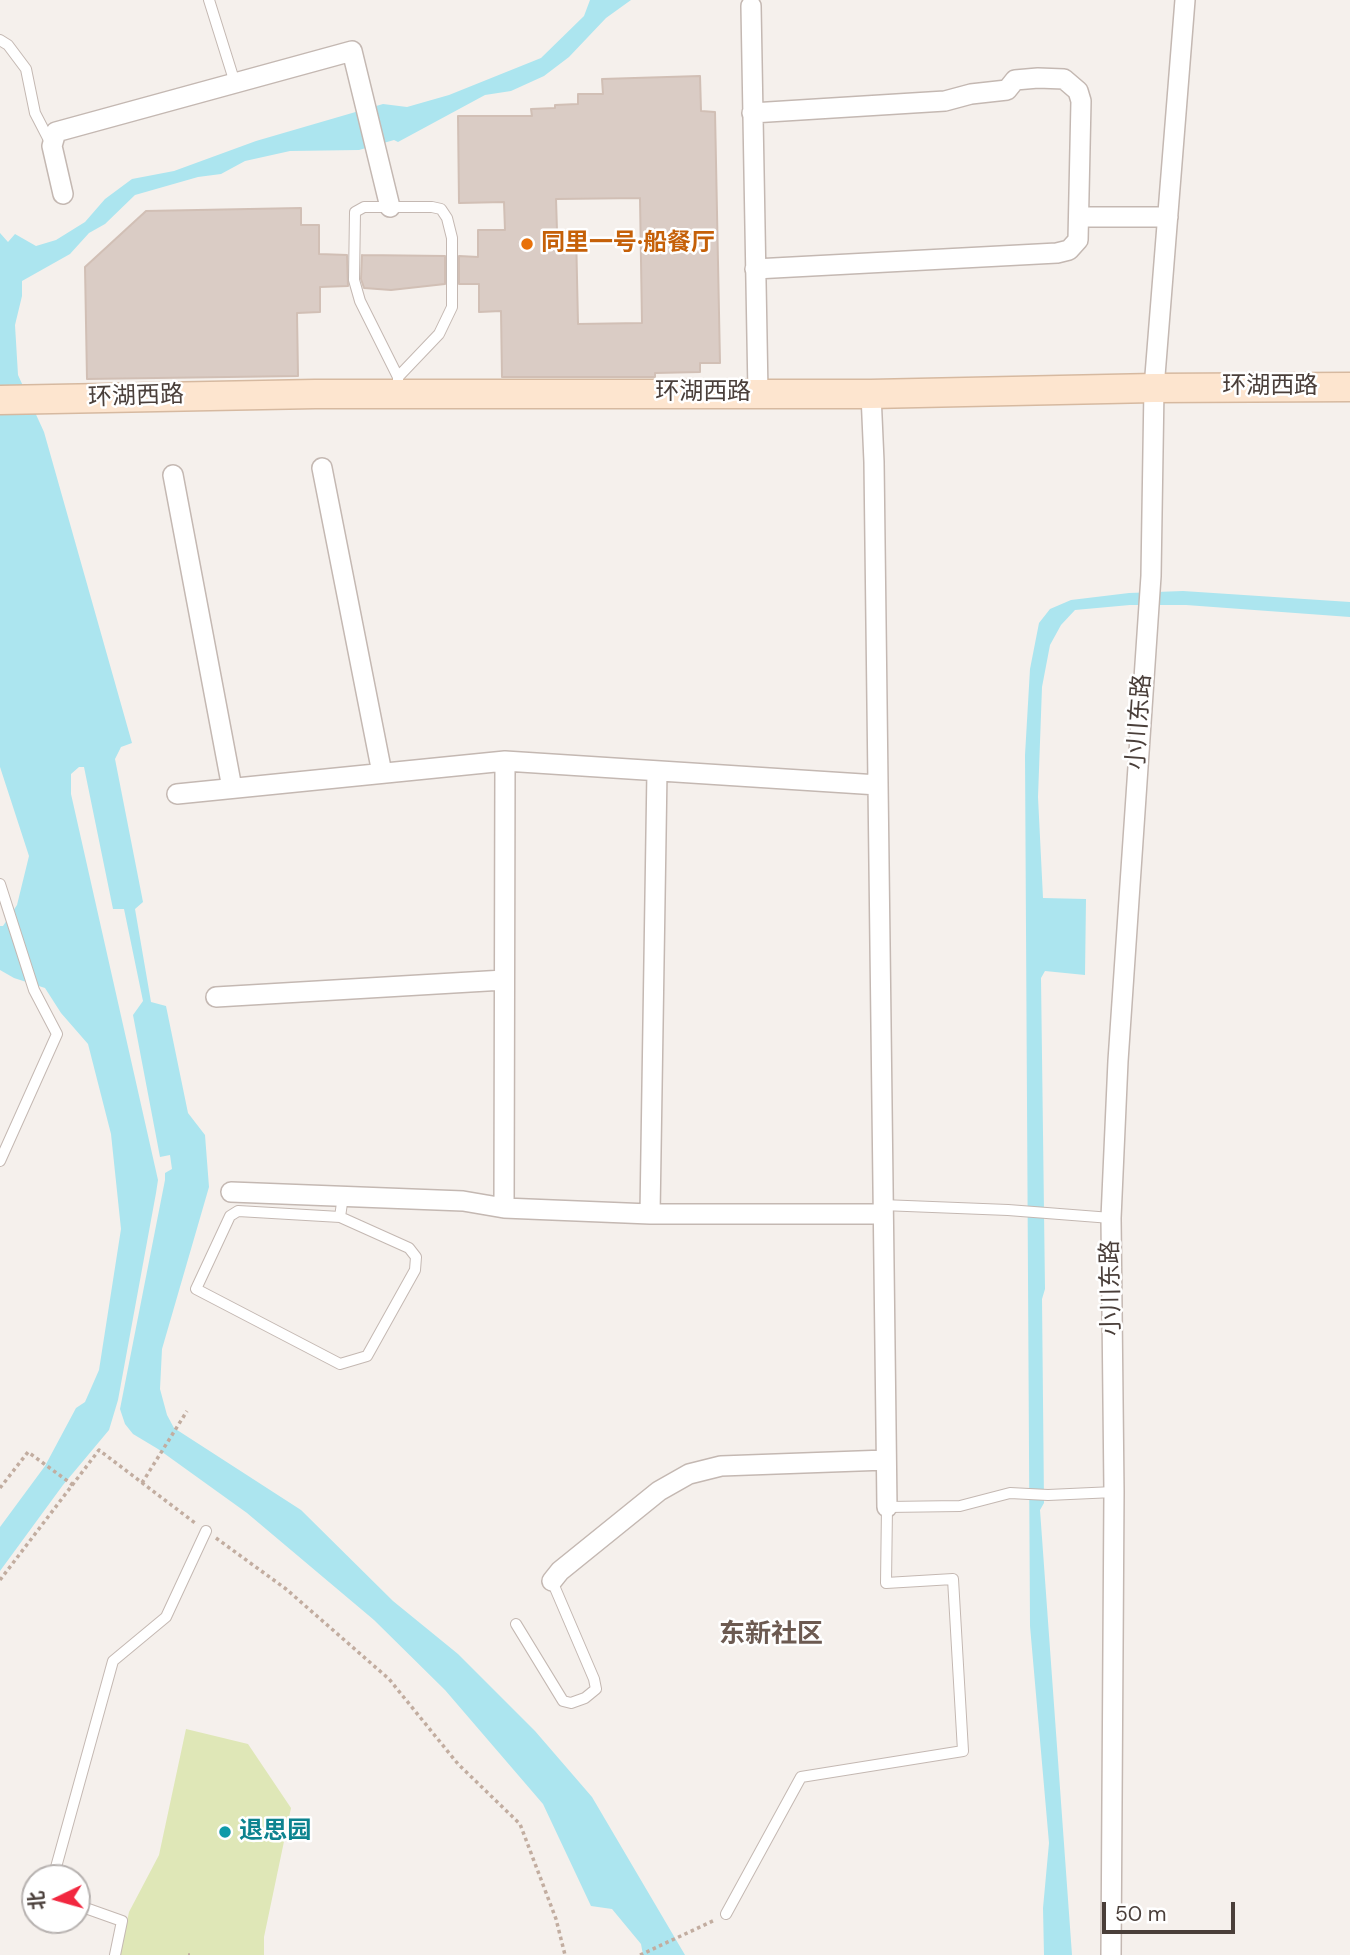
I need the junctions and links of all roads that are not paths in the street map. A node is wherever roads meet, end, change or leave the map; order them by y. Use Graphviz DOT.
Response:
graph roads {
  1 [pos="209,0"];
  2 [pos="1185,0"];
  3 [pos="751,6"];
  4 [pos="0,40"];
  5 [pos="235,83"];
  6 [pos="751,113"];
  7 [pos="52,146"];
  8 [pos="63,194"];
  9 [pos="390,207"];
  10 [pos="1080,217"];
  11 [pos="1168,217"];
  12 [pos="755,269"];
  13 [pos="398,386"];
  14 [pos="1350,387"];
  15 [pos="1154,388"];
  16 [pos="758,393"];
  17 [pos="871,394"];
  18 [pos="0,400"];
  19 [pos="322,468"];
  20 [pos="173,475"];
  21 [pos="505,761"];
  22 [pos="657,771"];
  23 [pos="382,773"];
  24 [pos="878,785"];
  25 [pos="232,788"];
  26 [pos="177,794"];
  27 [pos="0,884"];
  28 [pos="504,980"];
  29 [pos="216,997"];
  30 [pos="0,1161"];
  31 [pos="231,1192"];
  32 [pos="343,1196"];
  33 [pos="504,1208"];
  34 [pos="883,1210"];
  35 [pos="650,1214"];
  36 [pos="340,1217"];
  37 [pos="1111,1218"];
  38 [pos="886,1460"];
  39 [pos="1114,1492"];
  40 [pos="887,1507"];
  41 [pos="206,1531"];
  42 [pos="552,1581"];
  43 [pos="516,1624"];
  44 [pos="57,1864"];
  45 [pos="91,1910"];
  46 [pos="726,1914"];
  47 [pos="115,1955"];
  48 [pos="1111,1955"];
  1 -- 5 [label="lane"];
  2 -- 11 [label="street, 小川东路"];
  3 -- 6 [label="street"];
  4 -- 7 [label="lane"];
  5 -- 7 [label="street"];
  5 -- 9 [label="street"];
  6 -- 10 [label="street"];
  6 -- 12 [label="street"];
  7 -- 8 [label="street"];
  9 -- 13 [label="lane"];
  9 -- 13 [label="lane"];
  10 -- 11 [label="street"];
  10 -- 12 [label="street"];
  11 -- 15 [label="street, 小川东路"];
  12 -- 16 [label="street"];
  13 -- 16 [label="main road, 环湖西路"];
  13 -- 18 [label="main road, 环湖西路"];
  14 -- 15 [label="main road, 环湖西路"];
  15 -- 17 [label="main road, 环湖西路"];
  15 -- 37 [label="street, 小川东路"];
  16 -- 17 [label="main road, 环湖西路"];
  17 -- 24 [label="street"];
  19 -- 23 [label="street"];
  20 -- 25 [label="street"];
  21 -- 22 [label="street"];
  21 -- 23 [label="street"];
  21 -- 28 [label="street"];
  22 -- 24 [label="street"];
  22 -- 35 [label="street"];
  23 -- 25 [label="street"];
  24 -- 34 [label="street"];
  25 -- 26 [label="street"];
  27 -- 30 [label="lane"];
  28 -- 29 [label="street"];
  28 -- 33 [label="street"];
  31 -- 32 [label="street"];
  32 -- 33 [label="street"];
  32 -- 36 [label="lane"];
  33 -- 35 [label="street"];
  34 -- 35 [label="street"];
  34 -- 37 [label="lane"];
  34 -- 38 [label="street"];
  36 -- 36 [label="lane"];
  37 -- 39 [label="street, 小川东路"];
  38 -- 40 [label="street"];
  38 -- 42 [label="street"];
  39 -- 40 [label="lane"];
  39 -- 48 [label="street, 小川东路"];
  40 -- 46 [label="lane"];
  41 -- 44 [label="lane"];
  42 -- 43 [label="lane"];
  45 -- 47 [label="lane"];
}
